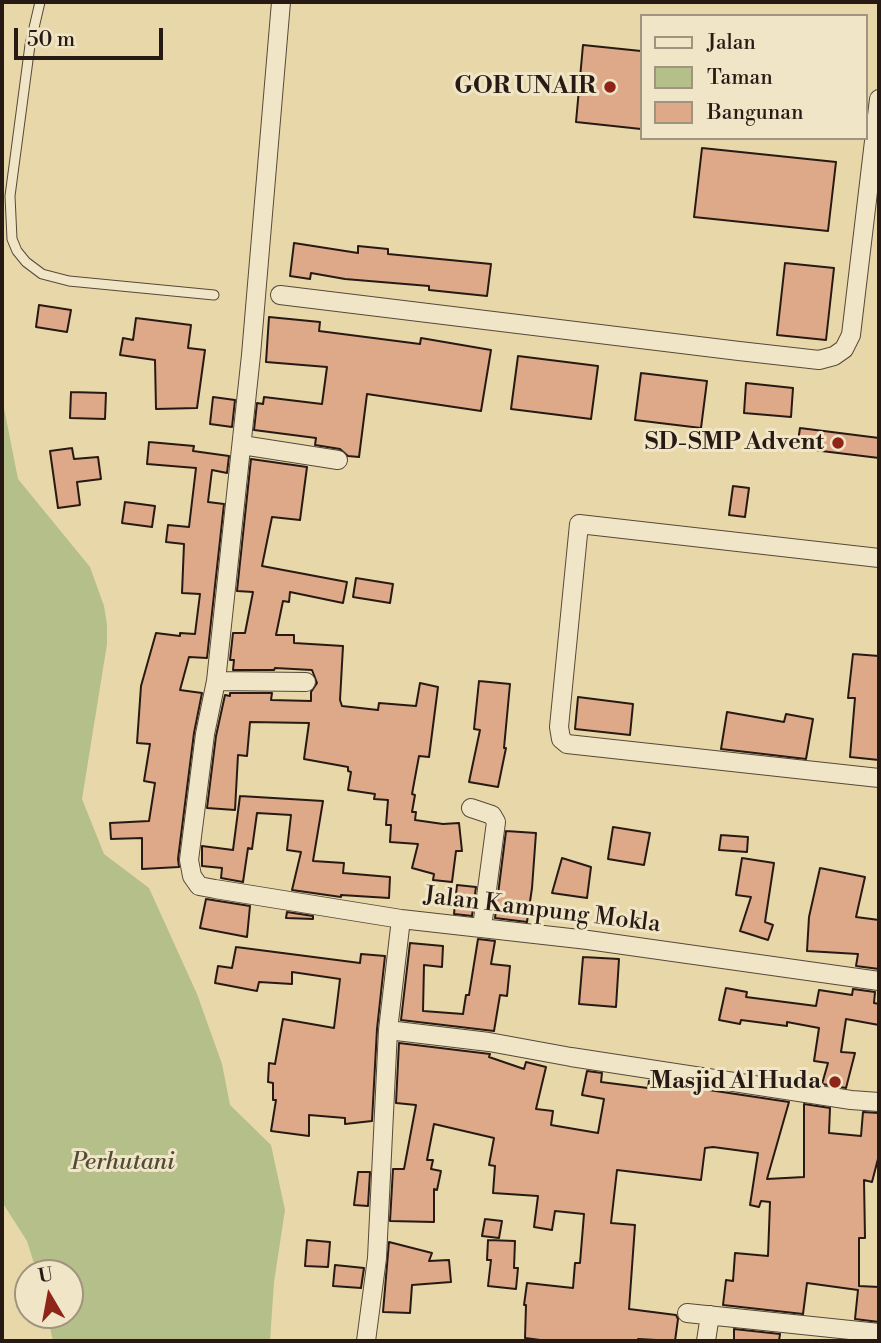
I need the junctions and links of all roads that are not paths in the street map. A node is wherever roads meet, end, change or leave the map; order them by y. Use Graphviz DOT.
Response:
graph roads {
  1 [pos="40,2"];
  2 [pos="281,2"];
  3 [pos="879,99"];
  4 [pos="869,139"];
  5 [pos="214,295"];
  6 [pos="280,295"];
  7 [pos="242,445"];
  8 [pos="338,460"];
  9 [pos="879,558"];
  10 [pos="216,681"];
  11 [pos="306,682"];
  12 [pos="879,778"];
  13 [pos="471,808"];
  14 [pos="401,919"];
  15 [pos="482,927"];
  16 [pos="879,981"];
  17 [pos="388,1030"];
  18 [pos="879,1102"];
  19 [pos="687,1313"];
  20 [pos="710,1315"];
  21 [pos="879,1333"];
  22 [pos="366,1341"];
  23 [pos="706,1341"];
  1 -- 5 [label="lane"];
  2 -- 7 [label="street"];
  3 -- 4 [label="street"];
  4 -- 6 [label="street"];
  7 -- 8 [label="street"];
  7 -- 10 [label="street"];
  9 -- 12 [label="street"];
  10 -- 11 [label="street"];
  10 -- 14 [label="street, Jalan Kampung Mokla"];
  13 -- 15 [label="street"];
  14 -- 15 [label="street, Jalan Kampung Mokla"];
  14 -- 17 [label="street"];
  15 -- 16 [label="street, Jalan Kampung Mokla"];
  17 -- 18 [label="street"];
  17 -- 22 [label="street"];
  19 -- 20 [label="street"];
  20 -- 21 [label="street"];
  20 -- 23 [label="street"];
}
